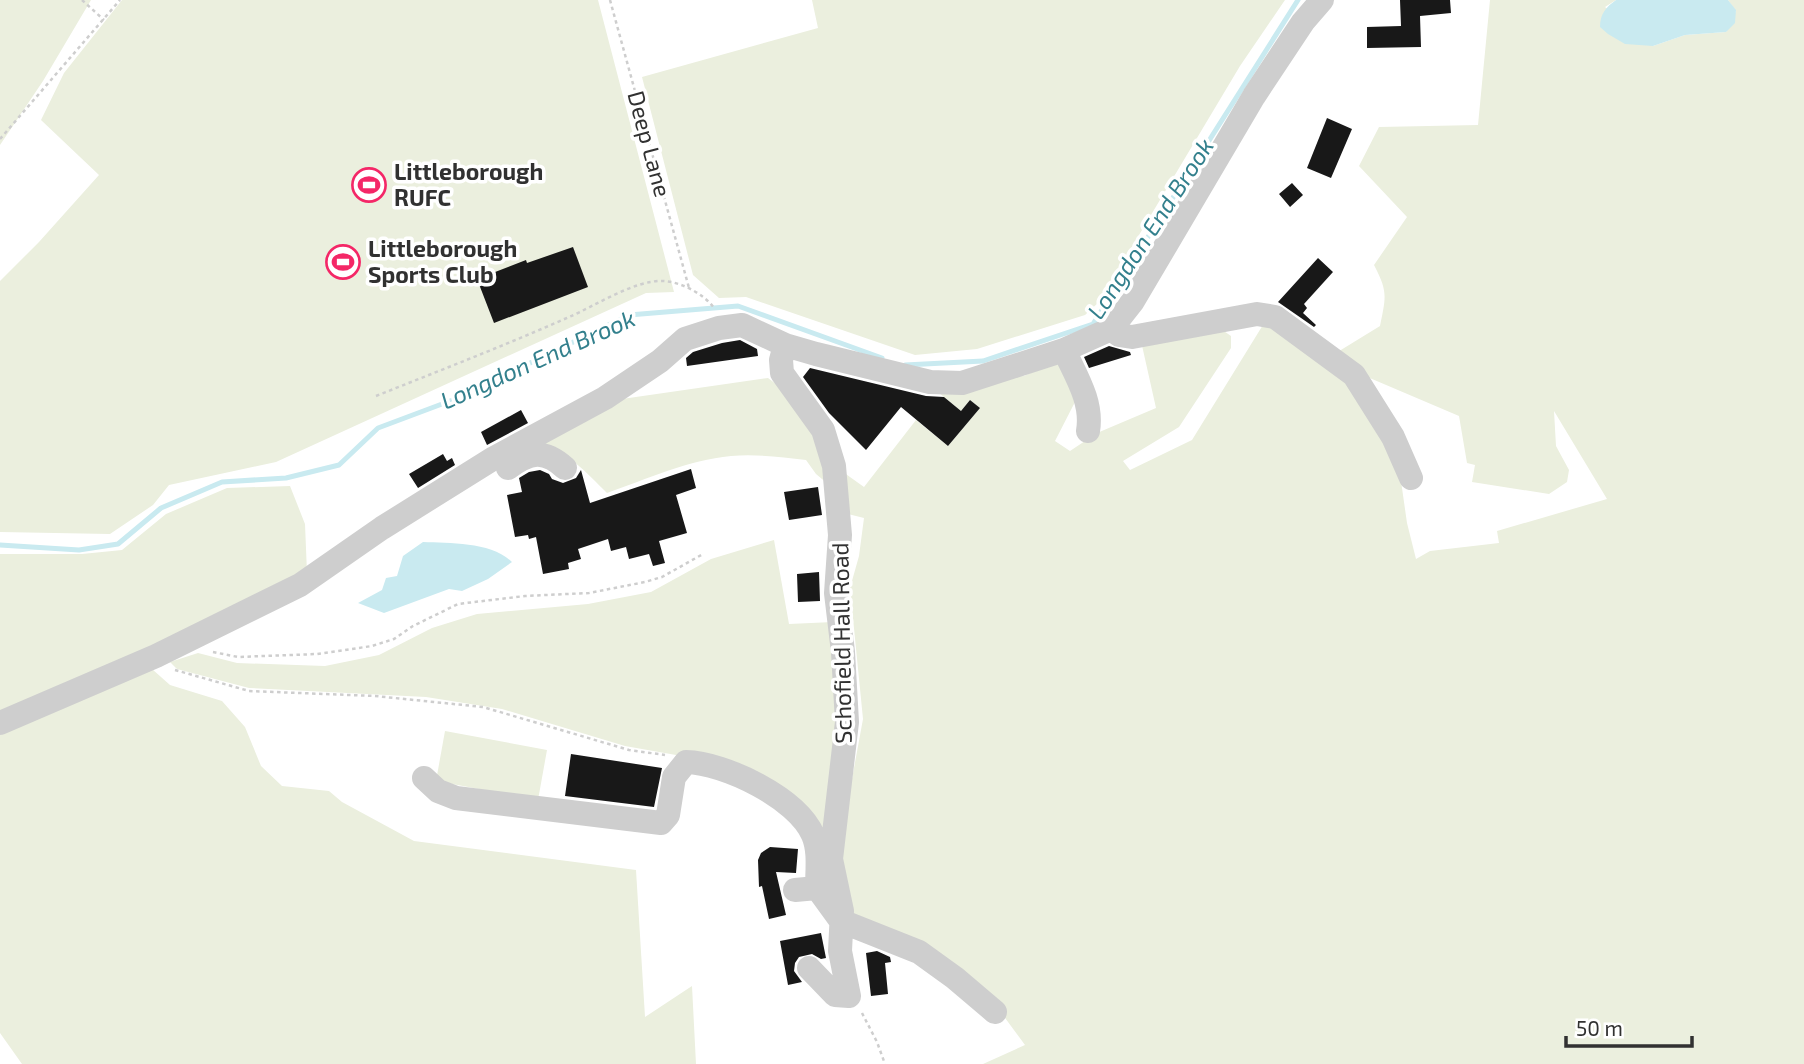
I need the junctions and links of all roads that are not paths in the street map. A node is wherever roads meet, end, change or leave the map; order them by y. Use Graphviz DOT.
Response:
graph roads {
  1 [pos="1322,0"];
  2 [pos="1111,329"];
  3 [pos="785,345"];
  4 [pos="1064,350"];
  5 [pos="1088,431"];
  6 [pos="565,468"];
  7 [pos="1411,478"];
  8 [pos="456,482"];
  9 [pos="0,723"];
  10 [pos="424,778"];
  11 [pos="841,921"];
  12 [pos="809,968"];
  13 [pos="995,1012"];
  1 -- 2 [label="street"];
  2 -- 4 [label="street"];
  2 -- 7 [label="street"];
  3 -- 4 [label="street"];
  3 -- 8 [label="street"];
  3 -- 11 [label="street, Schofield Hall Road"];
  4 -- 5 [label="street"];
  6 -- 8 [label="street"];
  8 -- 9 [label="street"];
  10 -- 11 [label="street"];
  11 -- 12 [label="street, Schofield Hall Road"];
  11 -- 13 [label="street"];
}
